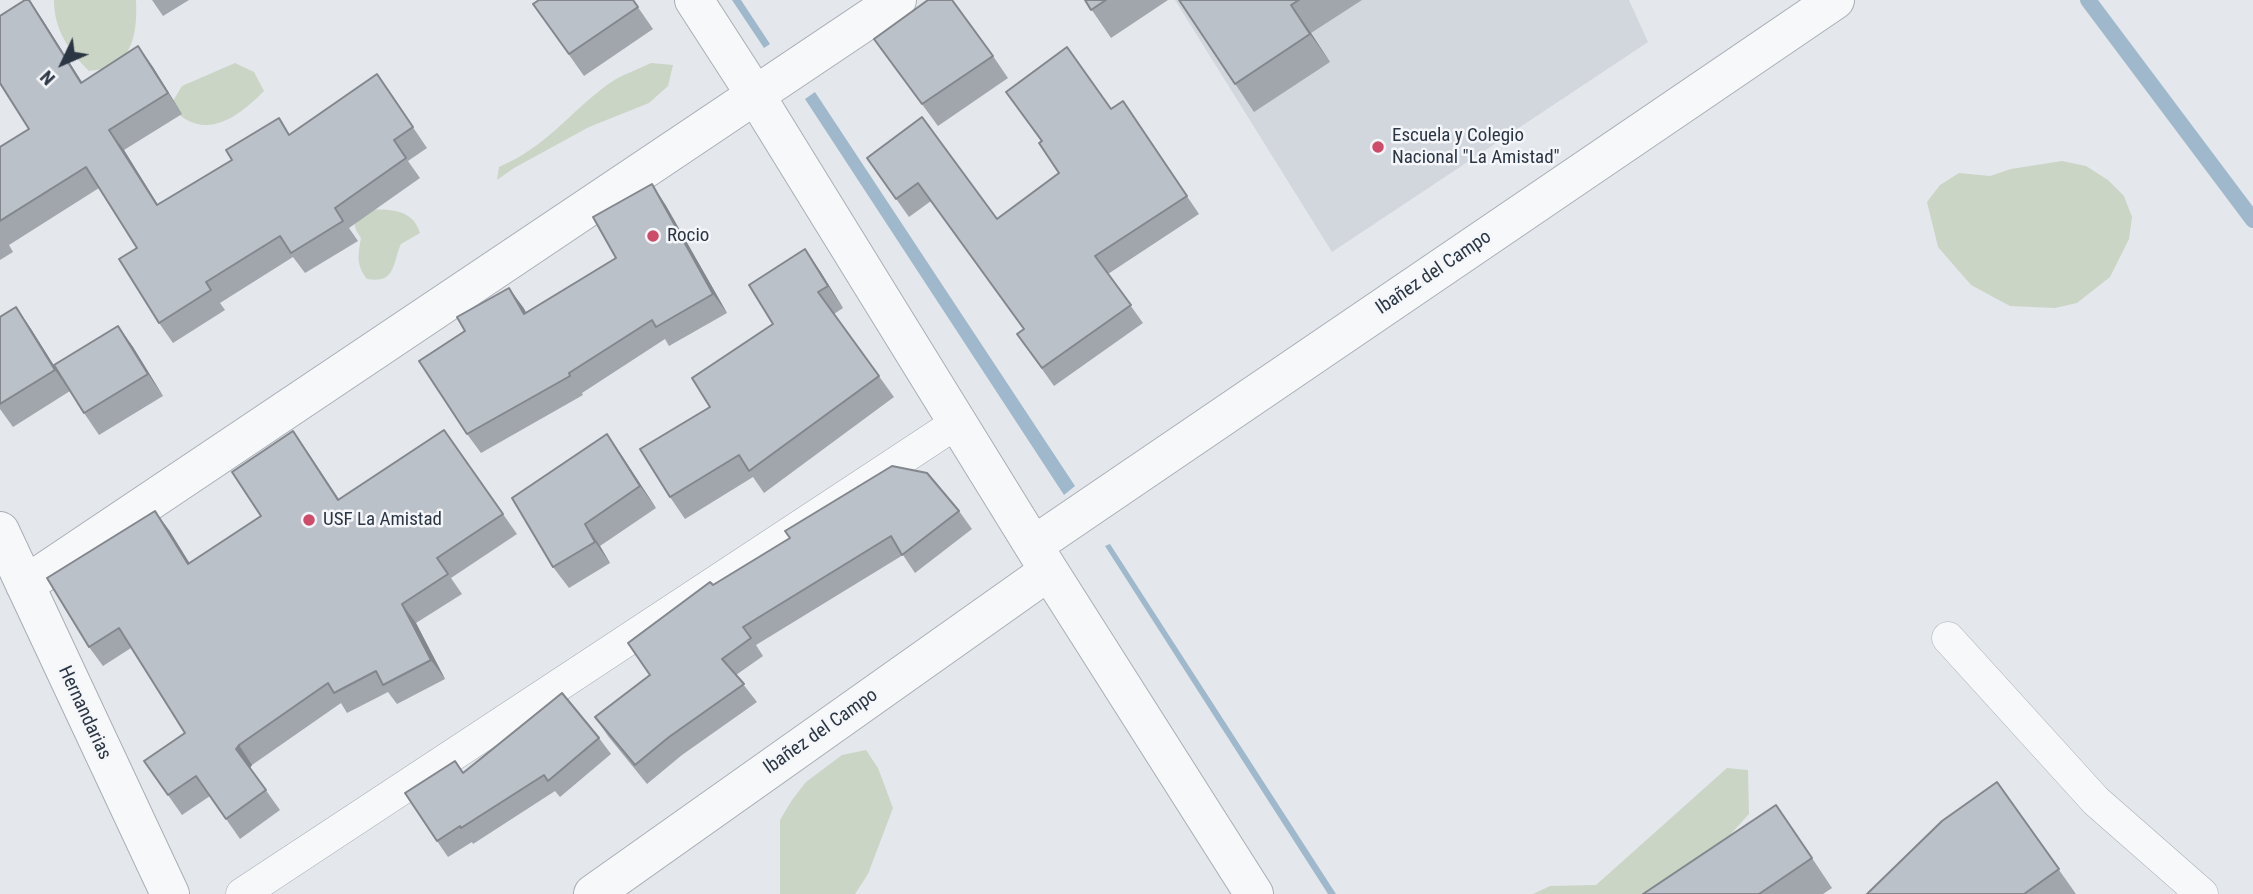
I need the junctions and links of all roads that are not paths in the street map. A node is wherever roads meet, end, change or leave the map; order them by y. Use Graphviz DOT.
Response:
graph roads {
  1 [pos="694,0"];
  2 [pos="898,0"];
  3 [pos="1835,0"];
  4 [pos="756,96"];
  5 [pos="958,422"];
  6 [pos="0,531"];
  7 [pos="1041,558"];
  8 [pos="25,585"];
  9 [pos="1948,638"];
  10 [pos="170,894"];
  11 [pos="242,894"];
  12 [pos="593,894"];
  13 [pos="1254,894"];
  14 [pos="2202,894"];
  1 -- 4 [label="street"];
  2 -- 4 [label="street"];
  3 -- 7 [label="street, Ibañez del Campo"];
  4 -- 5 [label="street"];
  4 -- 8 [label="street"];
  5 -- 7 [label="street"];
  5 -- 11 [label="lane"];
  6 -- 8 [label="street, Hernandarias"];
  7 -- 12 [label="street, Ibañez del Campo"];
  7 -- 13 [label="street"];
  8 -- 10 [label="street, Hernandarias"];
  9 -- 14 [label="lane"];
}
